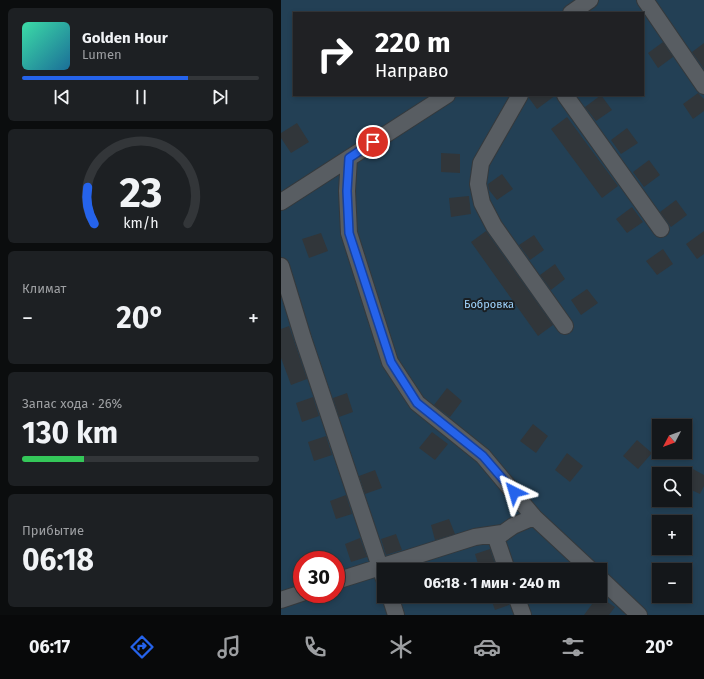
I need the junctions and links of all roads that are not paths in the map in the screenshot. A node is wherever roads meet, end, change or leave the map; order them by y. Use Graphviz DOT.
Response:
graph roads {
  1 [pos="590,0"];
  2 [pos="645,0"];
  3 [pos="572,12"];
  4 [pos="704,86"];
  5 [pos="445,96"];
  6 [pos="519,96"];
  7 [pos="566,96"];
  8 [pos="349,158"];
  9 [pos="281,202"];
  10 [pos="661,229"];
  11 [pos="281,266"];
  12 [pos="565,326"];
  13 [pos="534,516"];
  14 [pos="502,533"];
  15 [pos="379,563"];
  16 [pos="408,563"];
  17 [pos="505,563"];
  18 [pos="584,563"];
  19 [pos="377,574"];
  20 [pos="345,580"];
  21 [pos="607,585"];
  22 [pos="293,596"];
  23 [pos="281,600"];
  24 [pos="392,603"];
  25 [pos="519,603"];
  26 [pos="396,615"];
  27 [pos="523,615"];
  28 [pos="639,615"];
  1 -- 3 [label="street"];
  2 -- 4 [label="street"];
  5 -- 8 [label="street"];
  6 -- 12 [label="street"];
  7 -- 10 [label="street"];
  8 -- 9 [label="street"];
  8 -- 13 [label="street"];
  11 -- 15 [label="street"];
  13 -- 14 [label="street"];
  13 -- 18 [label="street"];
  14 -- 16 [label="street"];
  14 -- 17 [label="street"];
  19 -- 20 [label="street"];
  21 -- 28 [label="street"];
  22 -- 23 [label="street"];
  24 -- 26 [label="street"];
  25 -- 27 [label="street"];
}
